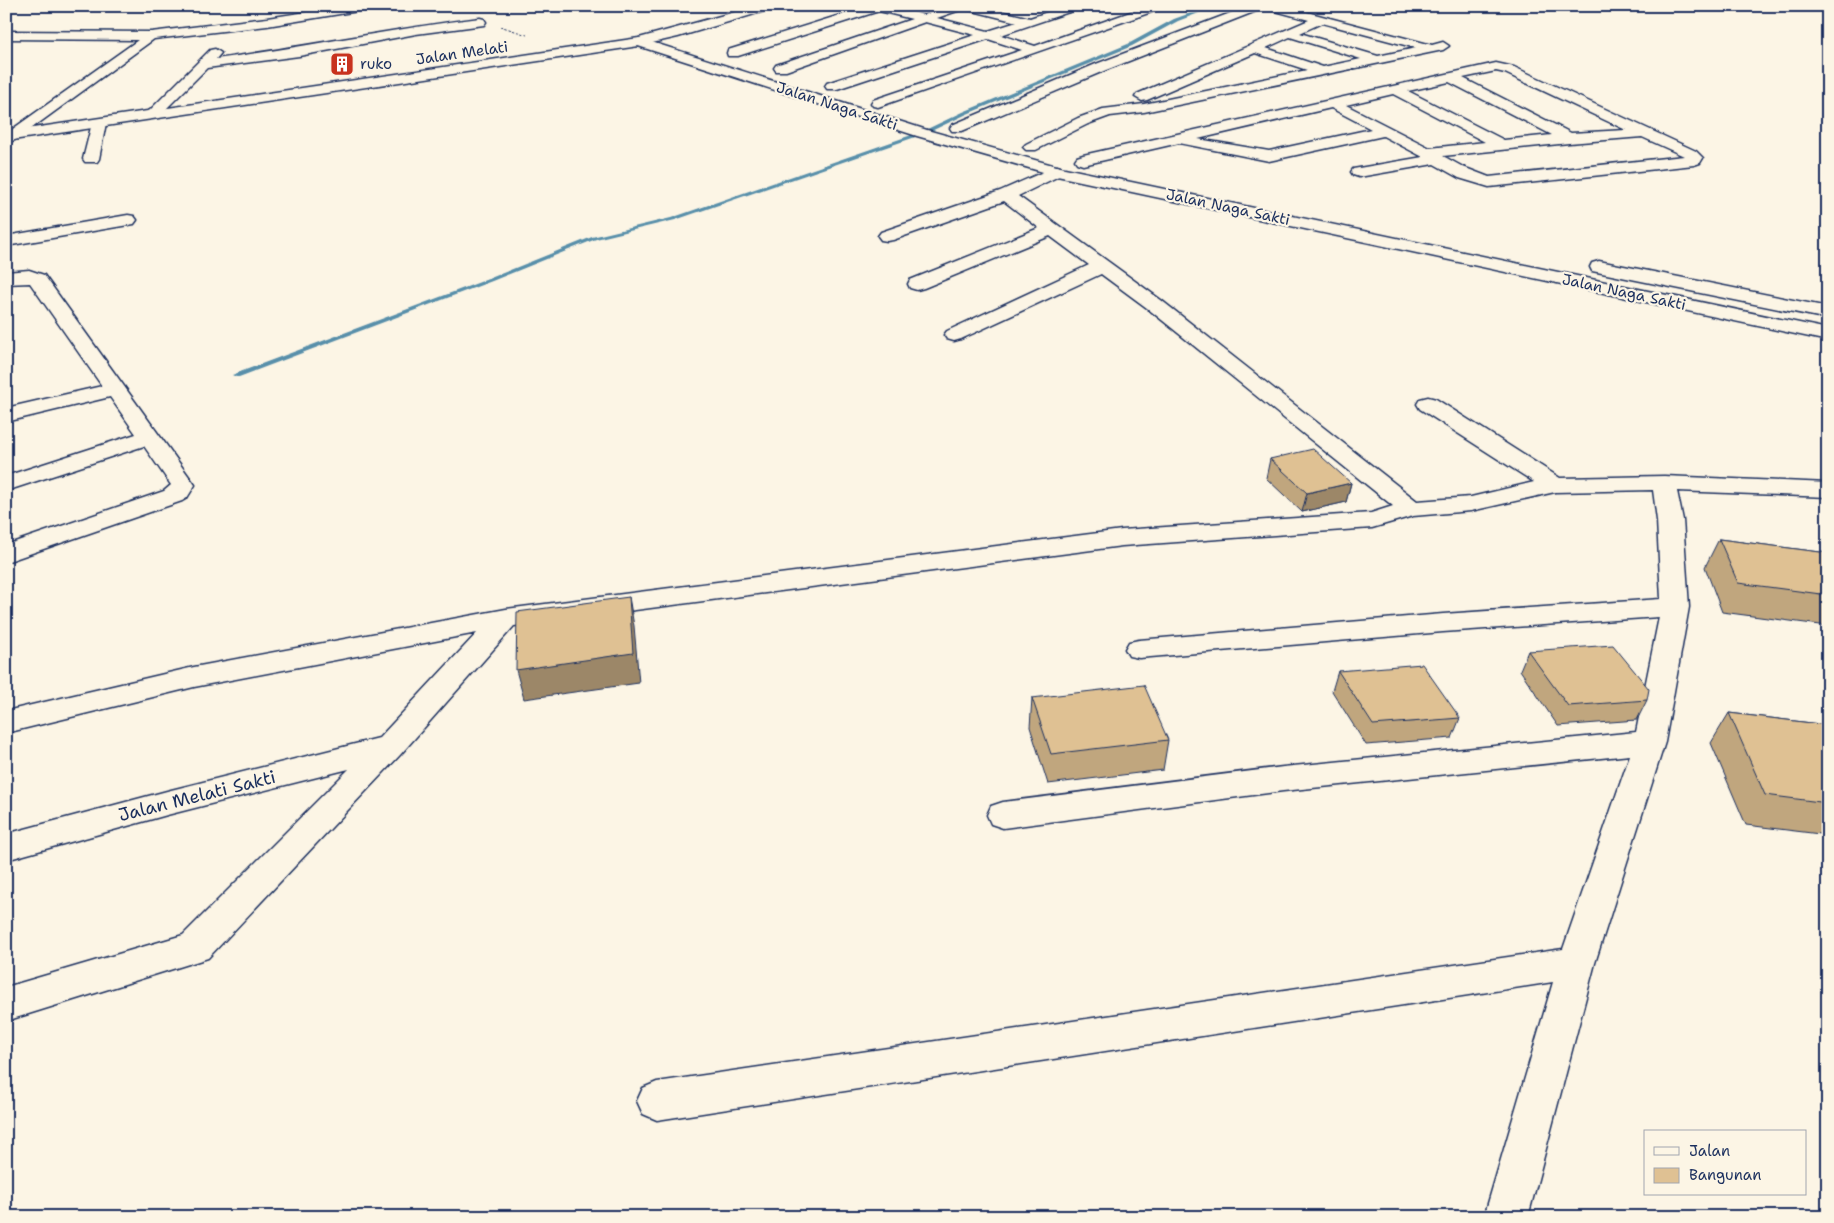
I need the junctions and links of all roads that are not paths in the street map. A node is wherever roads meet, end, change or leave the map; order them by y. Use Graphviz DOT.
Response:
graph roads {
  1 [pos="274,6"];
  2 [pos="370,6"];
  3 [pos="771,6"];
  4 [pos="963,6"];
  5 [pos="1077,6"];
  6 [pos="1159,6"];
  7 [pos="1260,6"];
  8 [pos="1269,6"];
  9 [pos="879,7"];
  10 [pos="350,8"];
  11 [pos="457,14"];
  12 [pos="925,18"];
  13 [pos="1322,19"];
  14 [pos="1029,21"];
  15 [pos="267,22"];
  16 [pos="880,33"];
  17 [pos="1288,33"];
  18 [pos="674,34"];
  19 [pos="6,35"];
  20 [pos="988,35"];
  21 [pos="150,36"];
  22 [pos="907,40"];
  23 [pos="639,42"];
  24 [pos="699,42"];
  25 [pos="924,45"];
  26 [pos="221,47"];
  27 [pos="716,47"];
  28 [pos="837,47"];
  29 [pos="1253,48"];
  30 [pos="942,50"];
  31 [pos="1036,50"];
  32 [pos="733,53"];
  33 [pos="1379,60"];
  34 [pos="897,64"];
  35 [pos="203,65"];
  36 [pos="1210,66"];
  37 [pos="781,68"];
  38 [pos="1322,71"];
  39 [pos="1450,78"];
  40 [pos="1270,82"];
  41 [pos="832,86"];
  42 [pos="1395,90"];
  43 [pos="878,102"];
  44 [pos="1333,104"];
  45 [pos="906,111"];
  46 [pos="1108,112"];
  47 [pos="152,115"];
  48 [pos="99,123"];
  49 [pos="1384,131"];
  50 [pos="1644,133"];
  51 [pos="9,136"];
  52 [pos="1569,138"];
  53 [pos="1176,139"];
  54 [pos="1502,145"];
  55 [pos="1031,147"];
  56 [pos="1432,156"];
  57 [pos="90,159"];
  58 [pos="1083,160"];
  59 [pos="1121,168"];
  60 [pos="1058,171"];
  61 [pos="1359,172"];
  62 [pos="1177,181"];
  63 [pos="1006,195"];
  64 [pos="1290,205"];
  65 [pos="128,220"];
  66 [pos="1052,229"];
  67 [pos="888,236"];
  68 [pos="6,241"];
  69 [pos="1581,264"];
  70 [pos="1102,266"];
  71 [pos="6,278"];
  72 [pos="917,284"];
  73 [pos="1697,287"];
  74 [pos="1694,307"];
  75 [pos="1828,313"];
  76 [pos="954,335"];
  77 [pos="1828,335"];
  78 [pos="115,388"];
  79 [pos="1428,404"];
  80 [pos="6,415"];
  81 [pos="150,437"];
  82 [pos="1664,483"];
  83 [pos="6,484"];
  84 [pos="1555,485"];
  85 [pos="1828,490"];
  86 [pos="1412,509"];
  87 [pos="6,554"];
  88 [pos="1675,607"];
  89 [pos="506,618"];
  90 [pos="1140,649"];
  91 [pos="6,722"];
  92 [pos="1650,742"];
  93 [pos="389,747"];
  94 [pos="1003,815"];
  95 [pos="6,847"];
  96 [pos="1577,963"];
  97 [pos="6,1004"];
  98 [pos="657,1102"];
  99 [pos="1506,1217"];
  1 -- 15 [label="street"];
  2 -- 10 [label="street"];
  3 -- 18 [label="street, Jalan Melati"];
  4 -- 12 [label="street"];
  4 -- 14 [label="street"];
  5 -- 14 [label="street"];
  6 -- 31 [label="street"];
  7 -- 55 [label="street"];
  8 -- 13 [label="street"];
  9 -- 12 [label="street"];
  9 -- 32 [label="street"];
  10 -- 15 [label="street"];
  11 -- 35 [label="street"];
  12 -- 16 [label="street"];
  12 -- 20 [label="street"];
  13 -- 17 [label="street"];
  13 -- 33 [label="street"];
  14 -- 20 [label="street"];
  15 -- 21 [label="street"];
  16 -- 22 [label="street"];
  16 -- 28 [label="street"];
  17 -- 29 [label="street"];
  17 -- 33 [label="street"];
  18 -- 23 [label="street, Jalan Melati"];
  18 -- 24 [label="street"];
  19 -- 21 [label="street"];
  20 -- 30 [label="street"];
  20 -- 31 [label="street"];
  21 -- 51 [label="street"];
  23 -- 47 [label="street, Jalan Melati"];
  23 -- 60 [label="street, Jalan Naga Sakti"];
  25 -- 30 [label="street"];
  26 -- 35 [label="street"];
  27 -- 32 [label="street, Jalan Naga Sakti"];
  28 -- 34 [label="street"];
  28 -- 37 [label="street"];
  29 -- 36 [label="street"];
  29 -- 38 [label="street"];
  30 -- 34 [label="street"];
  31 -- 43 [label="street"];
  32 -- 37 [label="street, Jalan Naga Sakti"];
  33 -- 38 [label="street"];
  34 -- 41 [label="street"];
  35 -- 47 [label="street"];
  36 -- 40 [label="street"];
  36 -- 46 [label="street"];
  37 -- 41 [label="street, Jalan Naga Sakti"];
  38 -- 40 [label="street"];
  39 -- 42 [label="street"];
  39 -- 50 [label="street"];
  39 -- 52 [label="street"];
  40 -- 46 [label="street"];
  41 -- 43 [label="street, Jalan Naga Sakti"];
  42 -- 44 [label="street"];
  42 -- 54 [label="street"];
  43 -- 45 [label="street, Jalan Naga Sakti"];
  44 -- 49 [label="street"];
  44 -- 53 [label="street"];
  46 -- 55 [label="street"];
  47 -- 48 [label="street, Jalan Melati"];
  48 -- 51 [label="street, Jalan Melati"];
  48 -- 57 [label="street"];
  49 -- 53 [label="street"];
  49 -- 56 [label="street"];
  50 -- 52 [label="street"];
  50 -- 56 [label="street"];
  52 -- 54 [label="street"];
  53 -- 58 [label="street"];
  54 -- 56 [label="street"];
  55 -- 58 [label="street"];
  56 -- 61 [label="street"];
  58 -- 59 [label="street"];
  60 -- 63 [label="street"];
  60 -- 74 [label="street, Jalan Naga Sakti"];
  62 -- 64 [label="street, Jalan Naga Sakti"];
  63 -- 66 [label="street"];
  63 -- 67 [label="street"];
  65 -- 68 [label="street"];
  66 -- 70 [label="street"];
  66 -- 72 [label="street"];
  69 -- 73 [label="street, Jalan Naga Sakti"];
  70 -- 76 [label="street"];
  70 -- 86 [label="street"];
  71 -- 78 [label="street"];
  73 -- 74 [label="street"];
  73 -- 75 [label="street, Jalan Naga Sakti"];
  74 -- 77 [label="street, Jalan Naga Sakti"];
  78 -- 80 [label="street"];
  78 -- 81 [label="street"];
  79 -- 84 [label="street"];
  81 -- 83 [label="street"];
  81 -- 87 [label="street"];
  82 -- 84 [label="street"];
  82 -- 85 [label="street"];
  82 -- 88 [label="street"];
  84 -- 86 [label="street"];
  86 -- 89 [label="street"];
  88 -- 90 [label="street"];
  88 -- 92 [label="street"];
  89 -- 91 [label="street"];
  89 -- 93 [label="street"];
  92 -- 94 [label="street"];
  92 -- 96 [label="street"];
  93 -- 95 [label="street, Jalan Melati Sakti"];
  93 -- 97 [label="street"];
  96 -- 98 [label="street"];
  96 -- 99 [label="street"];
}
